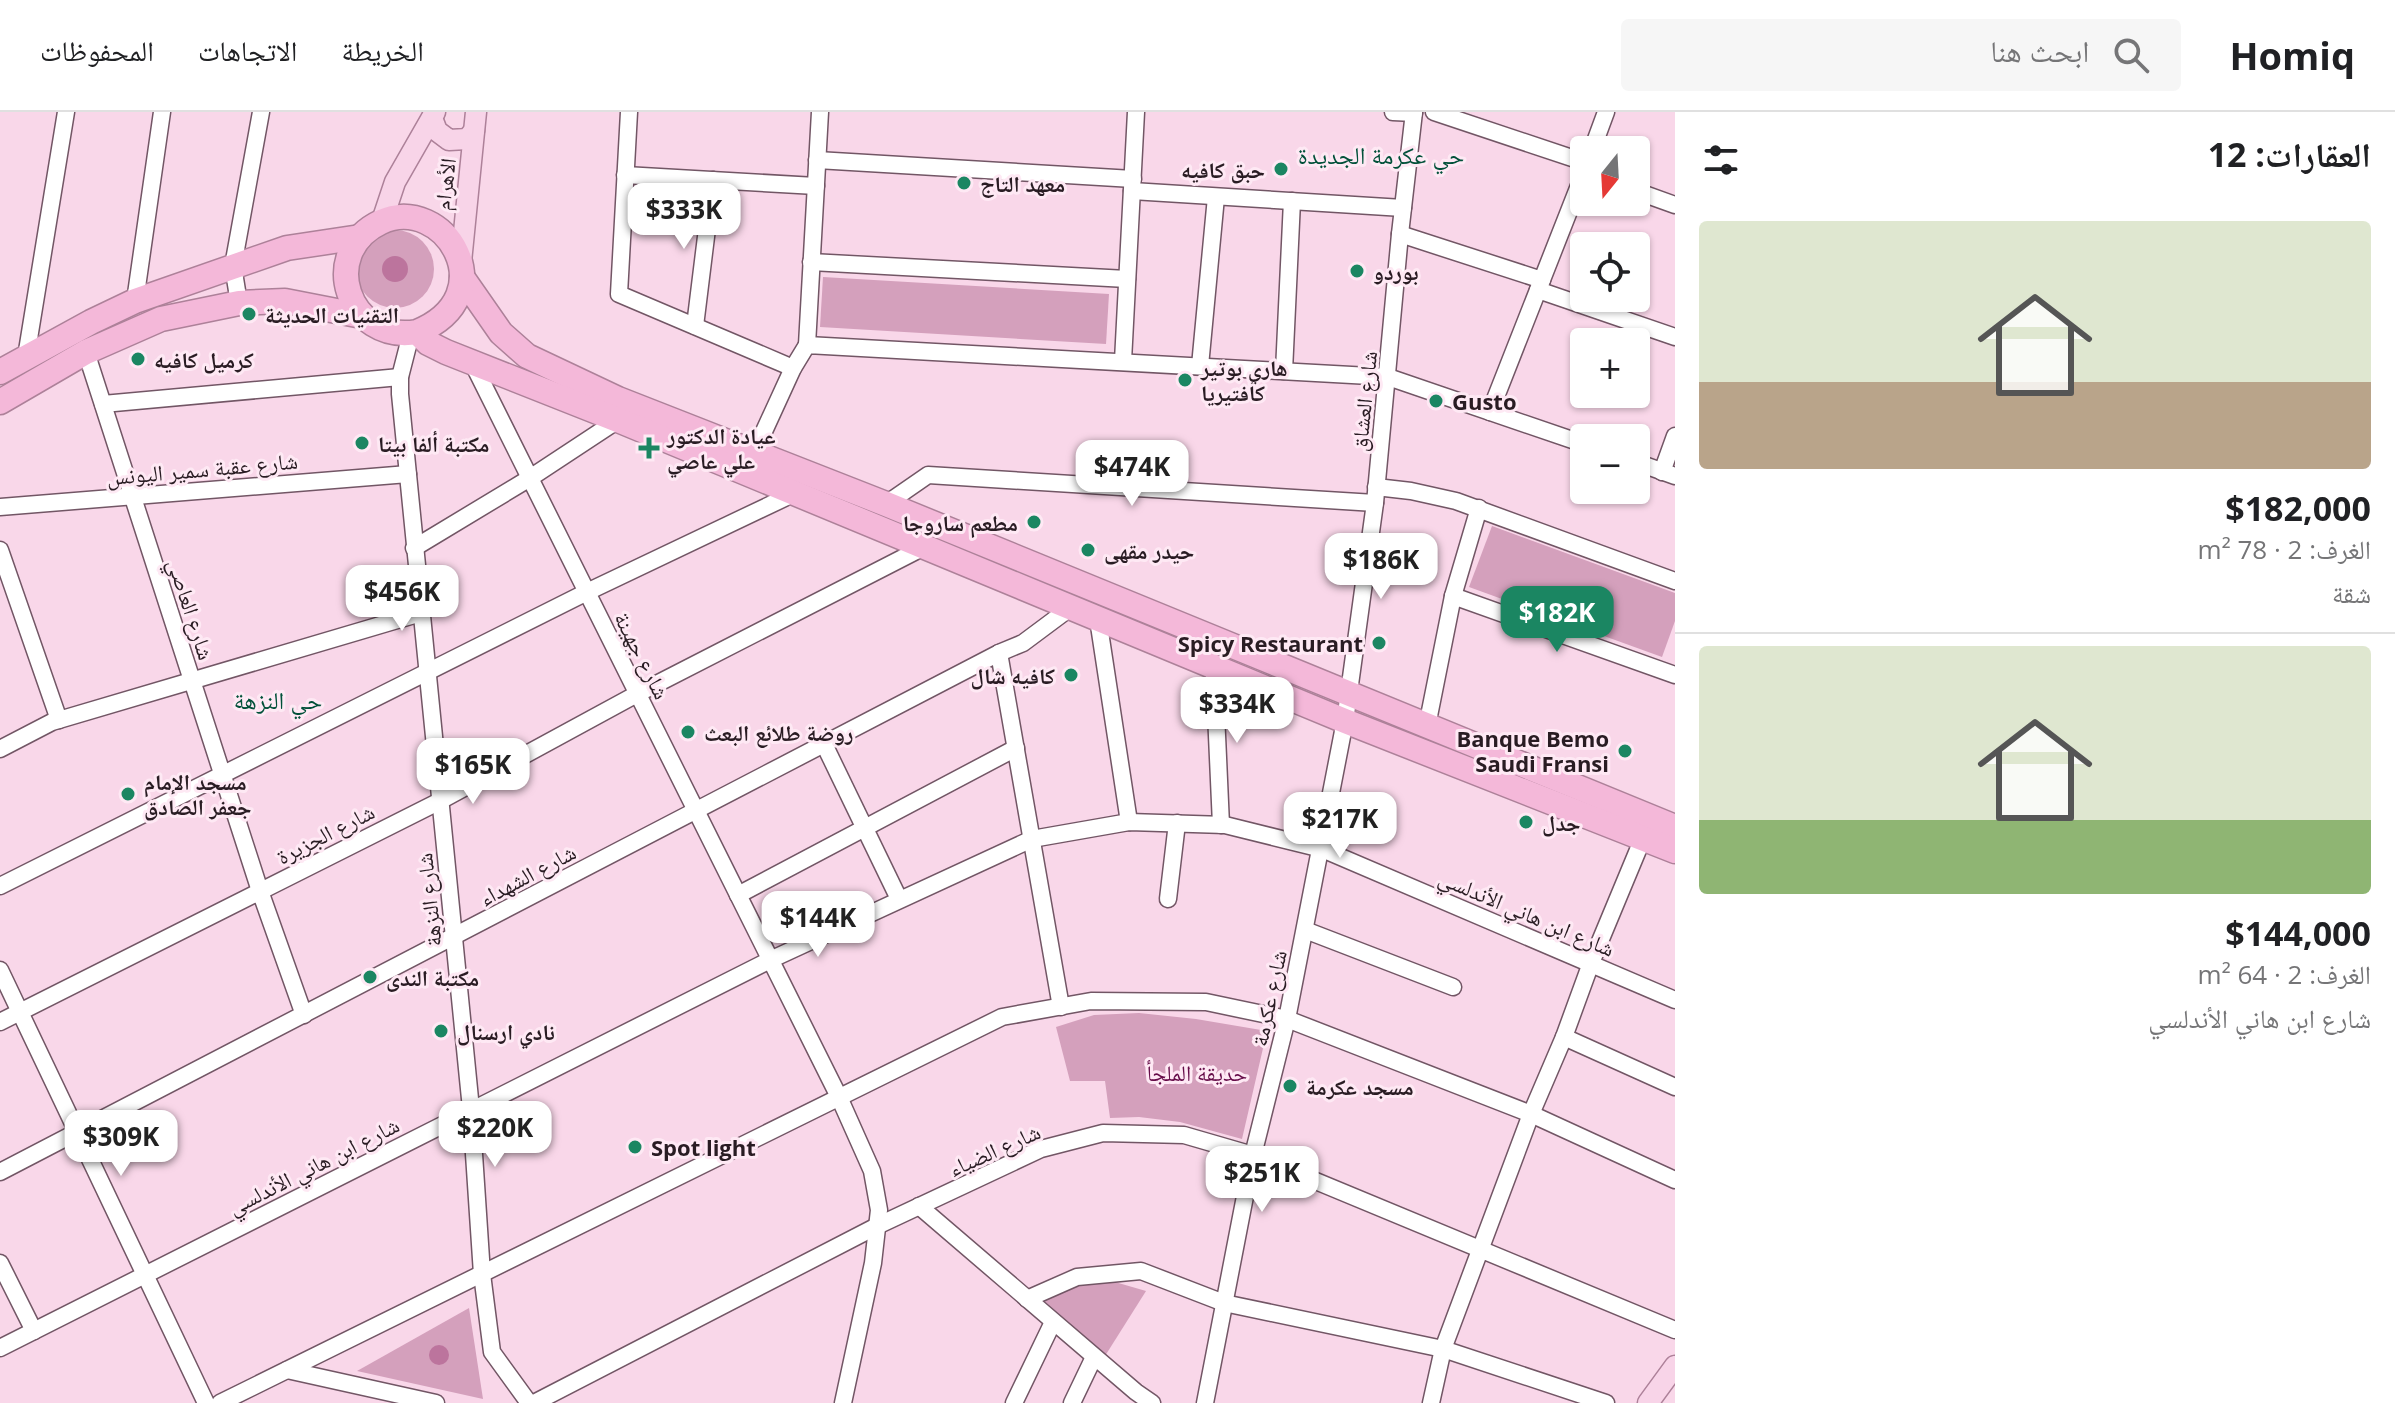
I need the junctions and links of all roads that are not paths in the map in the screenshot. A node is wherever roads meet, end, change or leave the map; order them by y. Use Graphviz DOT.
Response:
graph roads {
  1 [pos="66,112"];
  2 [pos="162,112"];
  3 [pos="261,112"];
  4 [pos="629,112"];
  5 [pos="820,112"];
  6 [pos="1136,112"];
  7 [pos="1393,112"];
  8 [pos="1434,112"];
  9 [pos="1606,112"];
  10 [pos="1414,113"];
  11 [pos="433,115"];
  12 [pos="475,122"];
  13 [pos="1597,136"];
  14 [pos="1570,157"];
  15 [pos="817,160"];
  16 [pos="625,175"];
  17 [pos="713,180"];
  18 [pos="1132,185"];
  19 [pos="816,186"];
  20 [pos="1650,196"];
  21 [pos="1216,197"];
  22 [pos="1292,201"];
  23 [pos="1675,205"];
  24 [pos="1403,208"];
  25 [pos="1570,209"];
  26 [pos="382,221"];
  27 [pos="1400,234"];
  28 [pos="360,237"];
  29 [pos="811,262"];
  30 [pos="233,266"];
  31 [pos="461,270"];
  32 [pos="1127,279"];
  33 [pos="1540,285"];
  34 [pos="135,301"];
  35 [pos="239,303"];
  36 [pos="362,316"];
  37 [pos="695,326"];
  38 [pos="414,333"];
  39 [pos="1675,337"];
  40 [pos="807,345"];
  41 [pos="86,352"];
  42 [pos="26,357"];
  43 [pos="472,361"];
  44 [pos="1123,361"];
  45 [pos="1200,366"];
  46 [pos="793,368"];
  47 [pos="1284,371"];
  48 [pos="0,372"];
  49 [pos="400,377"];
  50 [pos="1388,377"];
  51 [pos="0,402"];
  52 [pos="103,404"];
  53 [pos="1490,412"];
  54 [pos="618,420"];
  55 [pos="1675,436"];
  56 [pos="1570,439"];
  57 [pos="755,451"];
  58 [pos="408,474"];
  59 [pos="1668,474"];
  60 [pos="530,478"];
  61 [pos="795,493"];
  62 [pos="1375,495"];
  63 [pos="133,496"];
  64 [pos="886,504"];
  65 [pos="0,507"];
  66 [pos="1479,508"];
  67 [pos="924,547"];
  68 [pos="414,548"];
  69 [pos="0,550"];
  70 [pos="1675,581"];
  71 [pos="587,592"];
  72 [pos="1453,596"];
  73 [pos="1070,608"];
  74 [pos="421,613"];
  75 [pos="1098,619"];
  76 [pos="999,653"];
  77 [pos="1214,668"];
  78 [pos="426,671"];
  79 [pos="1675,675"];
  80 [pos="192,680"];
  81 [pos="637,694"];
  82 [pos="1349,694"];
  83 [pos="59,720"];
  84 [pos="1345,721"];
  85 [pos="1427,726"];
  86 [pos="824,744"];
  87 [pos="1016,748"];
  88 [pos="0,749"];
  89 [pos="222,775"];
  90 [pos="440,801"];
  91 [pos="696,811"];
  92 [pos="1129,822"];
  93 [pos="1177,823"];
  94 [pos="1221,825"];
  95 [pos="1675,827"];
  96 [pos="864,828"];
  97 [pos="1643,838"];
  98 [pos="1032,839"];
  99 [pos="1322,849"];
  100 [pos="1675,851"];
  101 [pos="0,886"];
  102 [pos="260,891"];
  103 [pos="738,895"];
  104 [pos="899,899"];
  105 [pos="1168,899"];
  106 [pos="1305,930"];
  107 [pos="454,937"];
  108 [pos="770,960"];
  109 [pos="1591,963"];
  110 [pos="0,970"];
  111 [pos="1453,987"];
  112 [pos="1675,1000"];
  113 [pos="1061,1007"];
  114 [pos="20,1012"];
  115 [pos="304,1015"];
  116 [pos="1287,1019"];
  117 [pos="0,1022"];
  118 [pos="1564,1037"];
  119 [pos="1675,1087"];
  120 [pos="839,1097"];
  121 [pos="471,1109"];
  122 [pos="1531,1114"];
  123 [pos="78,1133"];
  124 [pos="1253,1155"];
  125 [pos="0,1172"];
  126 [pos="1675,1180"];
  127 [pos="919,1206"];
  128 [pos="877,1226"];
  129 [pos="1483,1249"];
  130 [pos="0,1263"];
  131 [pos="145,1274"];
  132 [pos="482,1274"];
  133 [pos="1027,1299"];
  134 [pos="1224,1303"];
  135 [pos="1053,1322"];
  136 [pos="1675,1330"];
  137 [pos="34,1331"];
  138 [pos="0,1348"];
  139 [pos="1443,1349"];
  140 [pos="1094,1357"];
  141 [pos="1675,1366"];
  142 [pos="287,1370"];
  143 [pos="1128,1396"];
  144 [pos="206,1403"];
  145 [pos="220,1403"];
  146 [pos="436,1403"];
  147 [pos="532,1403"];
  148 [pos="843,1403"];
  149 [pos="1014,1403"];
  150 [pos="1072,1403"];
  151 [pos="1152,1403"];
  152 [pos="1205,1403"];
  153 [pos="1431,1403"];
  154 [pos="1606,1403"];
  155 [pos="1648,1403"];
  1 -- 42 [label="street"];
  2 -- 34 [label="street"];
  3 -- 30 [label="street"];
  4 -- 16 [label="street"];
  5 -- 15 [label="street"];
  6 -- 18 [label="street"];
  7 -- 10 [label="street"];
  8 -- 14 [label="street"];
  9 -- 13 [label="street"];
  10 -- 24 [label="street, شارع العشاق"];
  11 -- 12 [label="main road"];
  11 -- 26 [label="main road, الأهرام"];
  12 -- 31 [label="main road, الأهرام"];
  15 -- 18 [label="street"];
  15 -- 19 [label="street"];
  16 -- 17 [label="street"];
  16 -- 37 [label="street"];
  17 -- 19 [label="street"];
  17 -- 37 [label="street"];
  18 -- 21 [label="street"];
  18 -- 32 [label="street"];
  19 -- 29 [label="street"];
  20 -- 23 [label="street"];
  21 -- 22 [label="street"];
  21 -- 45 [label="street"];
  22 -- 24 [label="street"];
  22 -- 47 [label="street"];
  24 -- 27 [label="street, شارع العشاق"];
  25 -- 33 [label="street"];
  26 -- 28 [label="highway"];
  26 -- 31 [label="highway"];
  27 -- 33 [label="street"];
  27 -- 50 [label="street, شارع العشاق"];
  28 -- 30 [label="highway"];
  28 -- 36 [label="highway"];
  29 -- 32 [label="street"];
  29 -- 40 [label="street"];
  30 -- 34 [label="highway"];
  30 -- 35 [label="street"];
  31 -- 38 [label="highway"];
  31 -- 57 [label="highway"];
  32 -- 44 [label="street"];
  33 -- 39 [label="street"];
  33 -- 53 [label="street"];
  34 -- 42 [label="highway"];
  35 -- 36 [label="highway"];
  35 -- 41 [label="highway"];
  36 -- 38 [label="highway"];
  37 -- 46 [label="street"];
  38 -- 43 [label="highway"];
  38 -- 49 [label="street, شارع النزهة"];
  40 -- 44 [label="street"];
  40 -- 46 [label="street"];
  41 -- 51 [label="highway"];
  41 -- 52 [label="street, شارع العاصي"];
  42 -- 48 [label="highway"];
  43 -- 54 [label="highway"];
  43 -- 60 [label="street, شارع جهينة"];
  44 -- 45 [label="street"];
  45 -- 47 [label="street"];
  46 -- 57 [label="street"];
  47 -- 50 [label="street"];
  49 -- 52 [label="street"];
  49 -- 58 [label="street, شارع النزهة"];
  50 -- 53 [label="street"];
  50 -- 62 [label="street, شارع العشاق"];
  52 -- 63 [label="street, شارع العاصي"];
  53 -- 56 [label="street"];
  54 -- 60 [label="street"];
  54 -- 61 [label="highway"];
  55 -- 59 [label="street"];
  57 -- 64 [label="highway"];
  58 -- 63 [label="street, شارع عقبة سمير اليونس"];
  58 -- 68 [label="street, شارع النزهة"];
  60 -- 68 [label="street"];
  60 -- 71 [label="street, شارع جهينة"];
  61 -- 67 [label="highway"];
  61 -- 71 [label="street"];
  62 -- 64 [label="street"];
  62 -- 66 [label="street"];
  62 -- 82 [label="street, شارع العشاق"];
  63 -- 65 [label="street, شارع عقبة سمير اليونس"];
  63 -- 80 [label="street, شارع العاصي"];
  64 -- 82 [label="highway"];
  66 -- 70 [label="street"];
  66 -- 72 [label="street"];
  67 -- 73 [label="highway"];
  67 -- 81 [label="street, شارع الجزيرة"];
  68 -- 74 [label="street, شارع النزهة"];
  69 -- 83 [label="street"];
  71 -- 78 [label="street"];
  71 -- 81 [label="street, شارع جهينة"];
  72 -- 79 [label="street"];
  72 -- 85 [label="street"];
  73 -- 75 [label="highway"];
  73 -- 76 [label="street, شارع الشهداء"];
  74 -- 78 [label="street, شارع النزهة"];
  74 -- 80 [label="street"];
  75 -- 77 [label="highway"];
  75 -- 92 [label="street"];
  76 -- 86 [label="street, شارع الشهداء"];
  76 -- 87 [label="street"];
  77 -- 84 [label="highway"];
  77 -- 94 [label="street"];
  78 -- 89 [label="street"];
  78 -- 90 [label="street, شارع النزهة"];
  80 -- 83 [label="street"];
  80 -- 89 [label="street, شارع العاصي"];
  81 -- 90 [label="street, شارع الجزيرة"];
  81 -- 91 [label="street, شارع جهينة"];
  82 -- 84 [label="street, شارع عكرمة"];
  82 -- 85 [label="highway"];
  83 -- 88 [label="street"];
  84 -- 97 [label="highway"];
  84 -- 99 [label="street, شارع عكرمة"];
  85 -- 95 [label="highway"];
  86 -- 91 [label="street, شارع الشهداء"];
  86 -- 96 [label="street"];
  87 -- 96 [label="street"];
  87 -- 98 [label="street"];
  89 -- 101 [label="street"];
  89 -- 102 [label="street, شارع العاصي"];
  90 -- 102 [label="street, شارع الجزيرة"];
  90 -- 107 [label="street, شارع النزهة"];
  91 -- 103 [label="street, شارع جهينة"];
  91 -- 107 [label="street, شارع الشهداء"];
  92 -- 93 [label="street, شارع ابن هاني الأندلسي"];
  92 -- 98 [label="street, شارع ابن هاني الأندلسي"];
  93 -- 94 [label="street, شارع ابن هاني الأندلسي"];
  93 -- 105 [label="street"];
  94 -- 99 [label="street, شارع ابن هاني الأندلسي"];
  96 -- 103 [label="street"];
  96 -- 104 [label="street"];
  97 -- 100 [label="highway"];
  97 -- 109 [label="street"];
  98 -- 104 [label="street, شارع ابن هاني الأندلسي"];
  98 -- 113 [label="street"];
  99 -- 106 [label="street, شارع عكرمة"];
  99 -- 109 [label="street, شارع ابن هاني الأندلسي"];
  102 -- 114 [label="street, شارع الجزيرة"];
  102 -- 115 [label="street, شارع العاصي"];
  103 -- 108 [label="street, شارع جهينة"];
  104 -- 108 [label="street, شارع ابن هاني الأندلسي"];
  106 -- 111 [label="street"];
  106 -- 116 [label="street, شارع عكرمة"];
  107 -- 115 [label="street, شارع الشهداء"];
  107 -- 121 [label="street, شارع النزهة"];
  108 -- 120 [label="street, شارع جهينة"];
  108 -- 121 [label="street, شارع ابن هاني الأندلسي"];
  109 -- 112 [label="street, شارع ابن هاني الأندلسي"];
  109 -- 118 [label="street"];
  110 -- 114 [label="street"];
  113 -- 116 [label="street"];
  113 -- 120 [label="street"];
  114 -- 117 [label="street, شارع الجزيرة"];
  114 -- 123 [label="street"];
  115 -- 123 [label="street, شارع الشهداء"];
  116 -- 122 [label="street"];
  116 -- 124 [label="street, شارع عكرمة"];
  118 -- 119 [label="street"];
  118 -- 122 [label="street"];
  120 -- 128 [label="street, شارع جهينة"];
  120 -- 132 [label="street"];
  121 -- 131 [label="street, شارع ابن هاني الأندلسي"];
  121 -- 132 [label="street, شارع النزهة"];
  122 -- 126 [label="street"];
  122 -- 129 [label="street"];
  123 -- 125 [label="street, شارع الشهداء"];
  123 -- 131 [label="street"];
  124 -- 127 [label="street, شارع الضياء"];
  124 -- 129 [label="street, شارع الضياء"];
  124 -- 134 [label="street, شارع عكرمة"];
  127 -- 128 [label="street, شارع الضياء"];
  127 -- 133 [label="street"];
  128 -- 147 [label="street, شارع الضياء"];
  128 -- 148 [label="street, شارع جهينة"];
  129 -- 136 [label="street, شارع الضياء"];
  129 -- 139 [label="street"];
  130 -- 137 [label="street"];
  131 -- 137 [label="street, شارع ابن هاني الأندلسي"];
  131 -- 144 [label="street"];
  132 -- 142 [label="street"];
  132 -- 147 [label="street, شارع النزهة"];
  133 -- 134 [label="street"];
  133 -- 135 [label="street"];
  134 -- 139 [label="street"];
  134 -- 152 [label="street, شارع عكرمة"];
  135 -- 140 [label="street"];
  135 -- 149 [label="street"];
  137 -- 138 [label="street, شارع ابن هاني الأندلسي"];
  139 -- 153 [label="street"];
  139 -- 154 [label="street"];
  140 -- 143 [label="street"];
  140 -- 150 [label="street"];
  141 -- 155 [label="main road"];
  142 -- 145 [label="street"];
  142 -- 146 [label="street"];
  143 -- 151 [label="street"];
}
